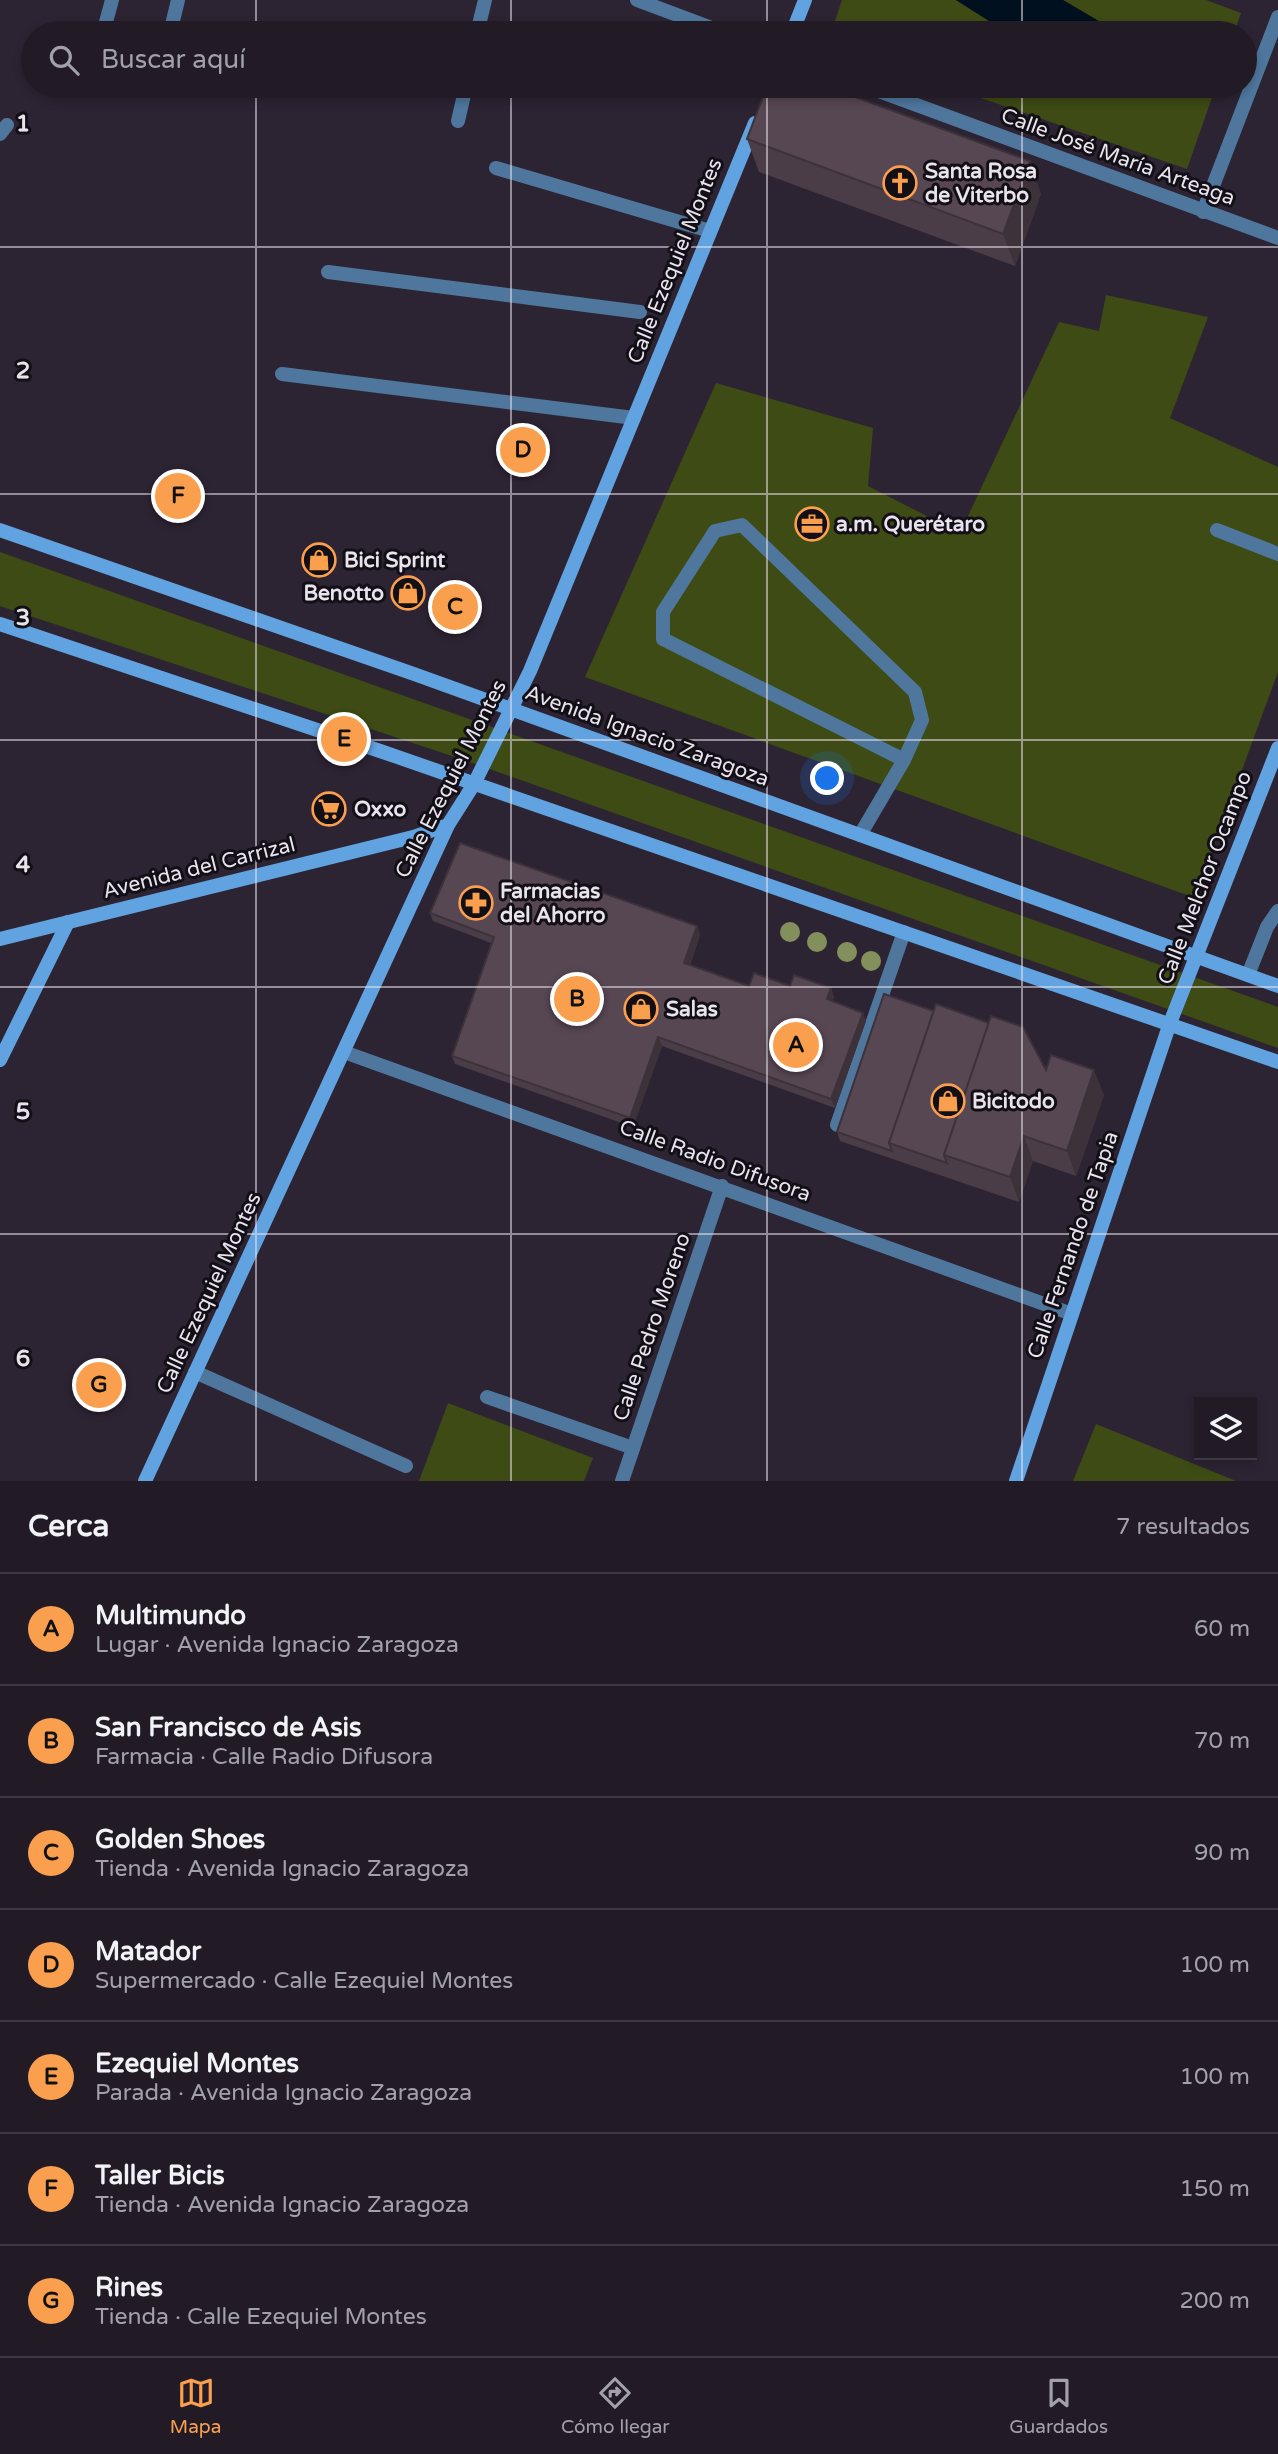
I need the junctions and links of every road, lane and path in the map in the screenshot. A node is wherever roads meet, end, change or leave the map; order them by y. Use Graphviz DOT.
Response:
graph roads {
  1 [pos="112,0"];
  2 [pos="178,0"];
  3 [pos="485,0"];
  4 [pos="637,0"];
  5 [pos="805,0"];
  6 [pos="1278,17"];
  7 [pos="106,21"];
  8 [pos="173,21"];
  9 [pos="480,21"];
  10 [pos="693,21"];
  11 [pos="797,21"];
  12 [pos="1257,72"];
  13 [pos="463,98"];
  14 [pos="897,98"];
  15 [pos="1247,98"];
  16 [pos="760,110"];
  17 [pos="458,121"];
  18 [pos="496,168"];
  19 [pos="1203,212"];
  20 [pos="710,231"];
  21 [pos="1278,238"];
  22 [pos="328,272"];
  23 [pos="640,312"];
  24 [pos="282,374"];
  25 [pos="634,418"];
  26 [pos="0,530"];
  27 [pos="1217,530"];
  28 [pos="1278,554"];
  29 [pos="0,624"];
  30 [pos="511,709"];
  31 [pos="1278,748"];
  32 [pos="904,760"];
  33 [pos="474,784"];
  34 [pos="448,825"];
  35 [pos="860,835"];
  36 [pos="1278,911"];
  37 [pos="68,922"];
  38 [pos="904,932"];
  39 [pos="0,939"];
  40 [pos="1198,957"];
  41 [pos="1248,975"];
  42 [pos="1278,986"];
  43 [pos="1170,1023"];
  44 [pos="344,1052"];
  45 [pos="0,1060"];
  46 [pos="1278,1062"];
  47 [pos="837,1125"];
  48 [pos="722,1185"];
  49 [pos="1072,1314"];
  50 [pos="195,1372"];
  51 [pos="487,1397"];
  52 [pos="633,1448"];
  53 [pos="406,1466"];
  54 [pos="145,1481"];
  55 [pos="622,1481"];
  56 [pos="1016,1481"];
  1 -- 7 [label="street"];
  2 -- 8 [label="street"];
  3 -- 9 [label="street"];
  4 -- 10 [label="street"];
  5 -- 11 [label="main road"];
  6 -- 12 [label="street"];
  13 -- 17 [label="street"];
  14 -- 19 [label="street, Calle José María Arteaga"];
  15 -- 19 [label="street"];
  16 -- 20 [label="main road, Calle Ezequiel Montes"];
  18 -- 20 [label="street"];
  19 -- 21 [label="street, Calle José María Arteaga"];
  20 -- 25 [label="main road, Calle Ezequiel Montes"];
  22 -- 23 [label="street"];
  24 -- 25 [label="street"];
  25 -- 30 [label="main road, Calle Ezequiel Montes"];
  26 -- 30 [label="main road, Avenida Ignacio Zaragoza"];
  27 -- 28 [label="street"];
  29 -- 33 [label="main road"];
  30 -- 33 [label="main road, Calle Ezequiel Montes"];
  30 -- 35 [label="main road, Avenida Ignacio Zaragoza"];
  31 -- 40 [label="main road, Calle Melchor Ocampo"];
  32 -- 32 [label="street"];
  32 -- 35 [label="street"];
  33 -- 34 [label="main road, Calle Ezequiel Montes"];
  33 -- 38 [label="main road"];
  34 -- 37 [label="main road, Avenida del Carrizal"];
  34 -- 44 [label="main road, Calle Ezequiel Montes"];
  35 -- 40 [label="main road, Avenida Ignacio Zaragoza"];
  36 -- 41 [label="street"];
  37 -- 39 [label="main road, Avenida del Carrizal"];
  37 -- 45 [label="main road"];
  38 -- 43 [label="main road"];
  38 -- 47 [label="street"];
  40 -- 41 [label="main road, Avenida Ignacio Zaragoza"];
  40 -- 43 [label="main road, Calle Melchor Ocampo"];
  41 -- 42 [label="main road, Avenida Ignacio Zaragoza"];
  43 -- 46 [label="main road"];
  43 -- 49 [label="main road, Calle Fernando de Tapia"];
  44 -- 48 [label="street, Calle Radio Difusora"];
  44 -- 50 [label="main road, Calle Ezequiel Montes"];
  48 -- 49 [label="street, Calle Radio Difusora"];
  48 -- 52 [label="street, Calle Pedro Moreno"];
  49 -- 56 [label="main road, Calle Fernando de Tapia"];
  50 -- 53 [label="street"];
  50 -- 54 [label="main road, Calle Ezequiel Montes"];
  51 -- 52 [label="street"];
  52 -- 55 [label="street, Calle Pedro Moreno"];
}
